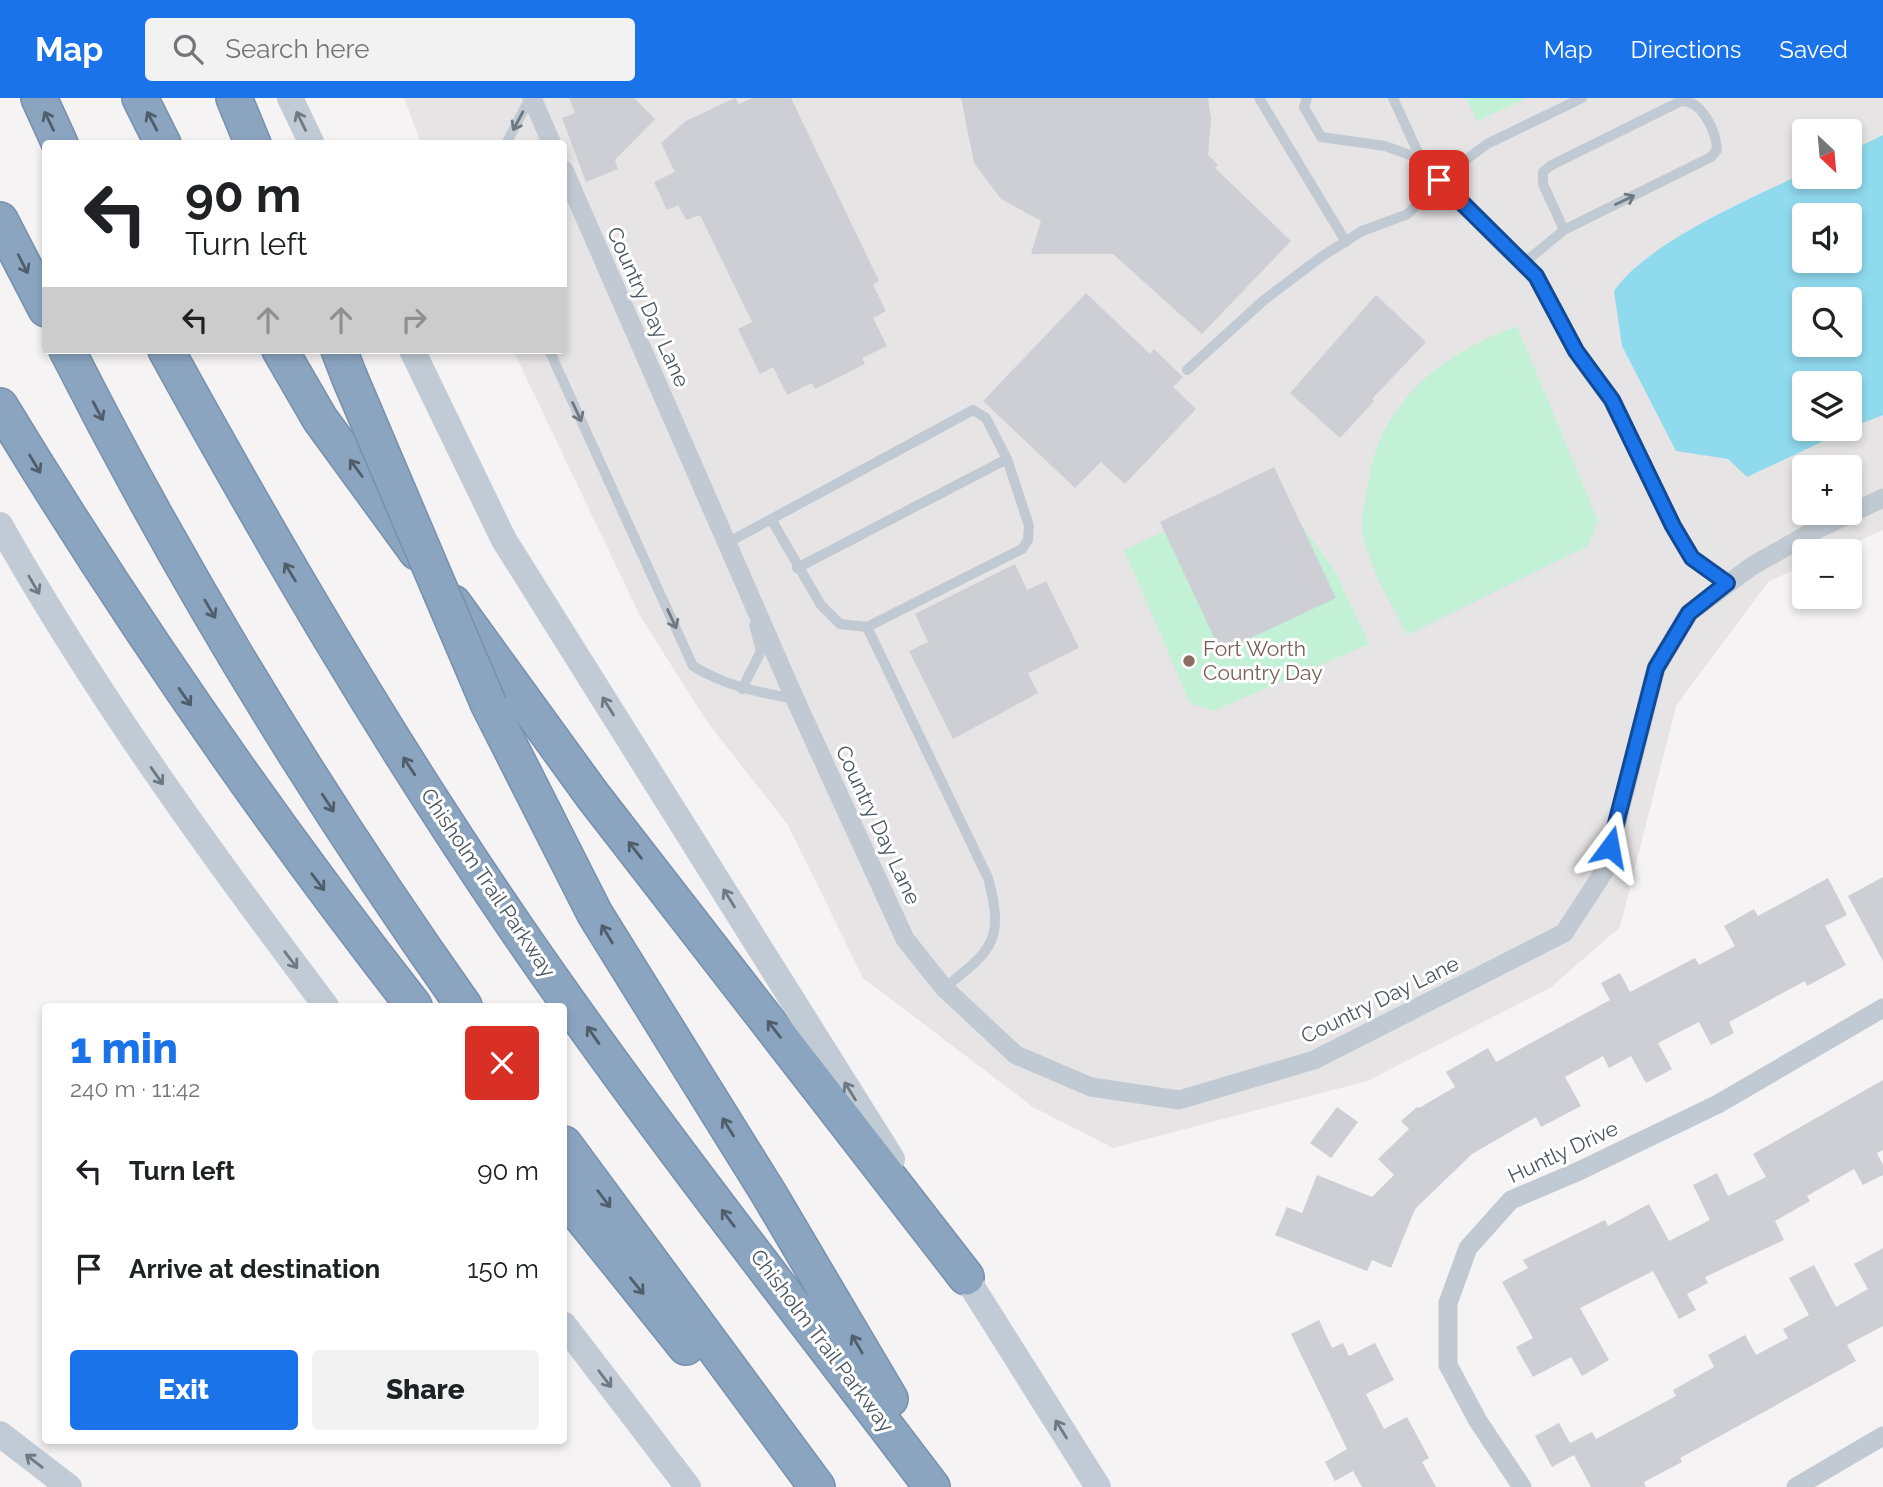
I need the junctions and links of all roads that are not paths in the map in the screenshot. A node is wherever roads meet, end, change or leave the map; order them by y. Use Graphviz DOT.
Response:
graph roads {
  1 [pos="39,98"];
  2 [pos="140,98"];
  3 [pos="234,98"];
  4 [pos="290,98"];
  5 [pos="531,98"];
  6 [pos="1259,98"];
  7 [pos="1307,98"];
  8 [pos="1393,98"];
  9 [pos="1582,98"];
  10 [pos="58,140"];
  11 [pos="161,140"];
  12 [pos="251,140"];
  13 [pos="310,140"];
  14 [pos="508,140"];
  15 [pos="550,140"];
  16 [pos="1422,159"];
  17 [pos="1439,180"];
  18 [pos="567,181"];
  19 [pos="0,220"];
  20 [pos="1564,230"];
  21 [pos="1346,242"];
  22 [pos="1524,263"];
  23 [pos="42,301"];
  24 [pos="69,354"];
  25 [pos="168,354"];
  26 [pos="282,354"];
  27 [pos="414,354"];
  28 [pos="551,354"];
  29 [pos="344,363"];
  30 [pos="1187,370"];
  31 [pos="0,406"];
  32 [pos="1007,459"];
  33 [pos="1883,498"];
  34 [pos="771,519"];
  35 [pos="0,525"];
  36 [pos="727,544"];
  37 [pos="797,568"];
  38 [pos="1727,583"];
  39 [pos="752,601"];
  40 [pos="867,627"];
  41 [pos="742,689"];
  42 [pos="795,699"];
  43 [pos="944,988"];
  44 [pos="324,1003"];
  45 [pos="412,1003"];
  46 [pos="462,1003"];
  47 [pos="1883,1008"];
  48 [pos="567,1148"];
  49 [pos="567,1199"];
  50 [pos="966,1277"];
  51 [pos="567,1329"];
  52 [pos="0,1434"];
  53 [pos="1883,1436"];
  54 [pos="69,1487"];
  55 [pos="688,1487"];
  56 [pos="809,1487"];
  57 [pos="817,1487"];
  58 [pos="932,1487"];
  59 [pos="941,1487"];
  60 [pos="1098,1487"];
  61 [pos="1522,1487"];
  62 [pos="1796,1487"];
  10 -- 1 [label="highway, one-way"];
  11 -- 2 [label="highway, one-way"];
  3 -- 12 [label="highway"];
  13 -- 4 [label="main road, one-way"];
  5 -- 14 [label="lane, one-way"];
  5 -- 15 [label="street"];
  6 -- 21 [label="lane"];
  7 -- 16 [label="lane"];
  8 -- 16 [label="lane"];
  9 -- 17 [label="lane"];
  16 -- 17 [label="lane"];
  17 -- 21 [label="lane"];
  17 -- 22 [label="lane"];
  18 -- 36 [label="street, Country Day Lane"];
  19 -- 23 [label="highway, one-way"];
  20 -- 20 [label="lane, one-way"];
  20 -- 22 [label="lane"];
  21 -- 30 [label="lane"];
  22 -- 38 [label="lane"];
  24 -- 46 [label="highway, one-way"];
  58 -- 25 [label="highway, Chisholm Trail Parkway, one-way"];
  50 -- 26 [label="highway, one-way"];
  50 -- 27 [label="main road, one-way"];
  28 -- 41 [label="lane, one-way"];
  59 -- 29 [label="highway, one-way, bridge"];
  31 -- 45 [label="highway, one-way"];
  32 -- 34 [label="lane"];
  32 -- 37 [label="lane"];
  32 -- 40 [label="lane"];
  33 -- 38 [label="street, Country Day Lane"];
  34 -- 36 [label="lane"];
  34 -- 37 [label="lane"];
  35 -- 44 [label="main road, one-way"];
  36 -- 39 [label="street, Country Day Lane"];
  37 -- 40 [label="lane"];
  38 -- 43 [label="street, Country Day Lane"];
  39 -- 41 [label="lane"];
  39 -- 42 [label="street, Country Day Lane"];
  40 -- 43 [label="lane"];
  41 -- 42 [label="lane"];
  42 -- 43 [label="street, Country Day Lane"];
  47 -- 61 [label="street, Huntly Drive"];
  48 -- 57 [label="highway, one-way"];
  49 -- 56 [label="highway, one-way"];
  60 -- 50 [label="main road, one-way"];
  51 -- 55 [label="main road, one-way"];
  54 -- 52 [label="main road, one-way"];
  53 -- 62 [label="street"];
}
